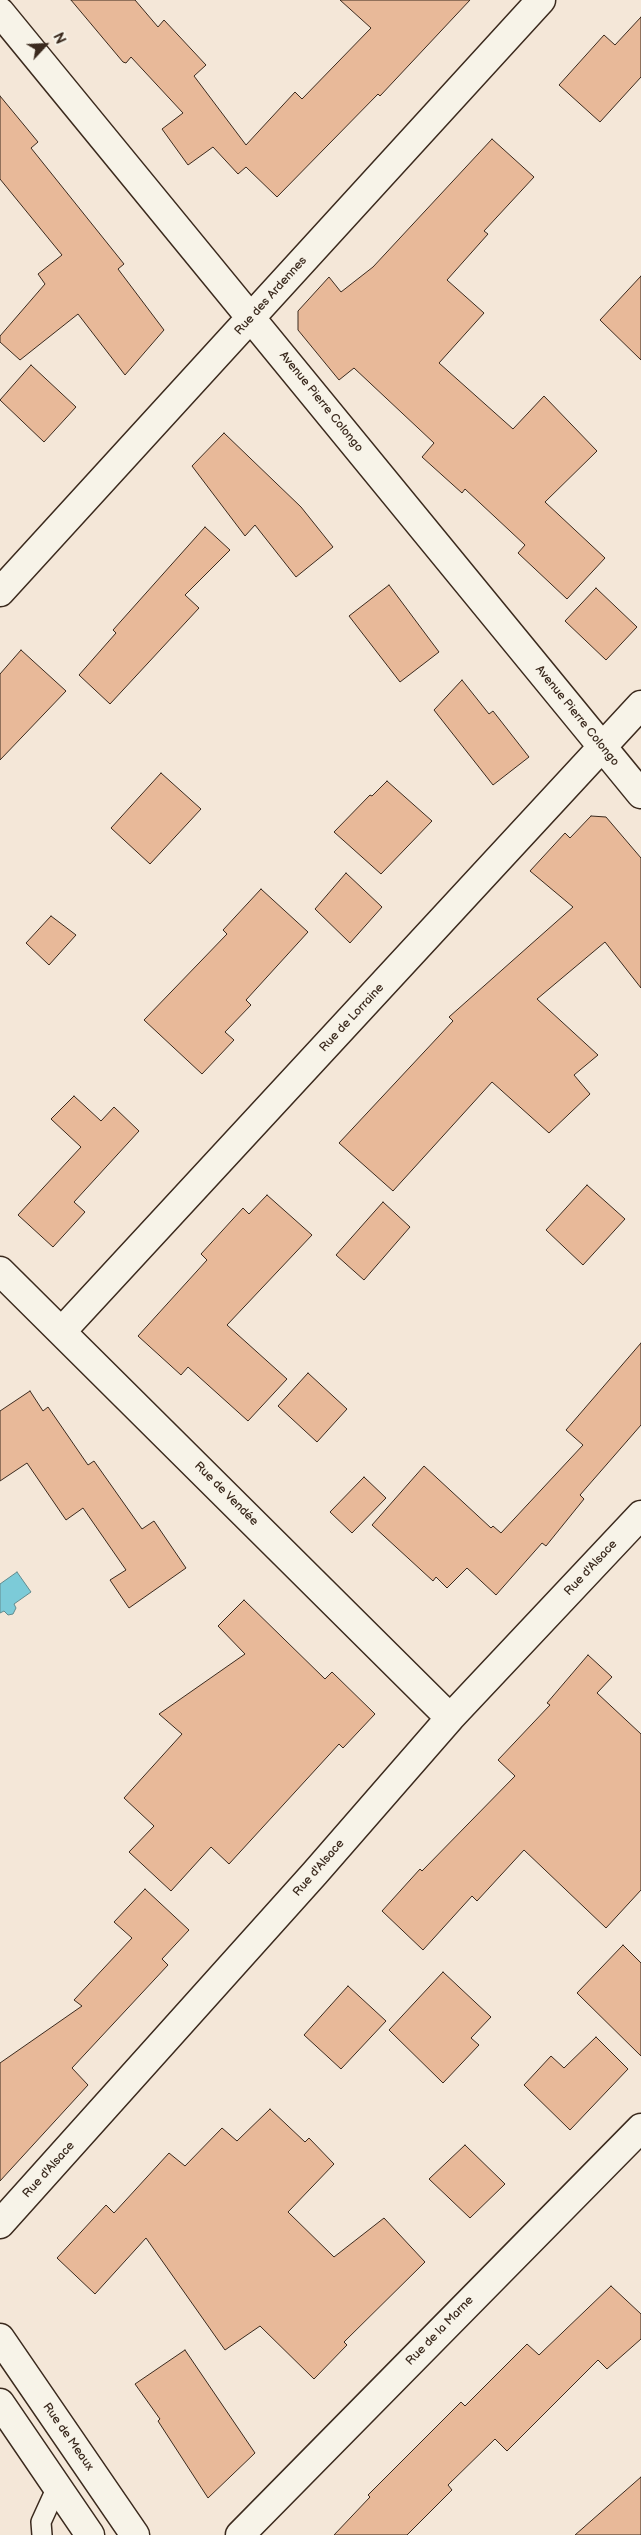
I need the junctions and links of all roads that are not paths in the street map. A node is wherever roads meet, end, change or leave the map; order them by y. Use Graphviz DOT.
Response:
graph roads {
  1 [pos="541,0"];
  2 [pos="0,12"];
  3 [pos="252,317"];
  4 [pos="0,592"];
  5 [pos="641,705"];
  6 [pos="602,747"];
  7 [pos="641,794"];
  8 [pos="0,1271"];
  9 [pos="62,1331"];
  10 [pos="641,1515"];
  11 [pos="450,1718"];
  12 [pos="641,2128"];
  13 [pos="0,2224"];
  14 [pos="0,2338"];
  15 [pos="0,2403"];
  16 [pos="57,2487"];
  17 [pos="42,2535"];
  18 [pos="90,2535"];
  19 [pos="135,2535"];
  20 [pos="240,2535"];
  1 -- 3 [label="street, Rue des Ardennes"];
  2 -- 3 [label="street, Avenue Pierre Colongo"];
  3 -- 4 [label="street, Rue des Ardennes"];
  3 -- 6 [label="street, Avenue Pierre Colongo"];
  5 -- 6 [label="street, Rue de Lorraine"];
  6 -- 7 [label="street, Avenue Pierre Colongo"];
  6 -- 9 [label="street, Rue de Lorraine"];
  8 -- 9 [label="street, Rue de Vendée"];
  9 -- 11 [label="street, Rue de Vendée"];
  10 -- 11 [label="street, Rue d'Alsace"];
  11 -- 13 [label="street, Rue d'Alsace"];
  12 -- 20 [label="street, Rue de la Marne"];
  14 -- 19 [label="street, Rue de Meaux"];
  15 -- 16 [label="street"];
  16 -- 17 [label="lane"];
  16 -- 18 [label="street"];
}
